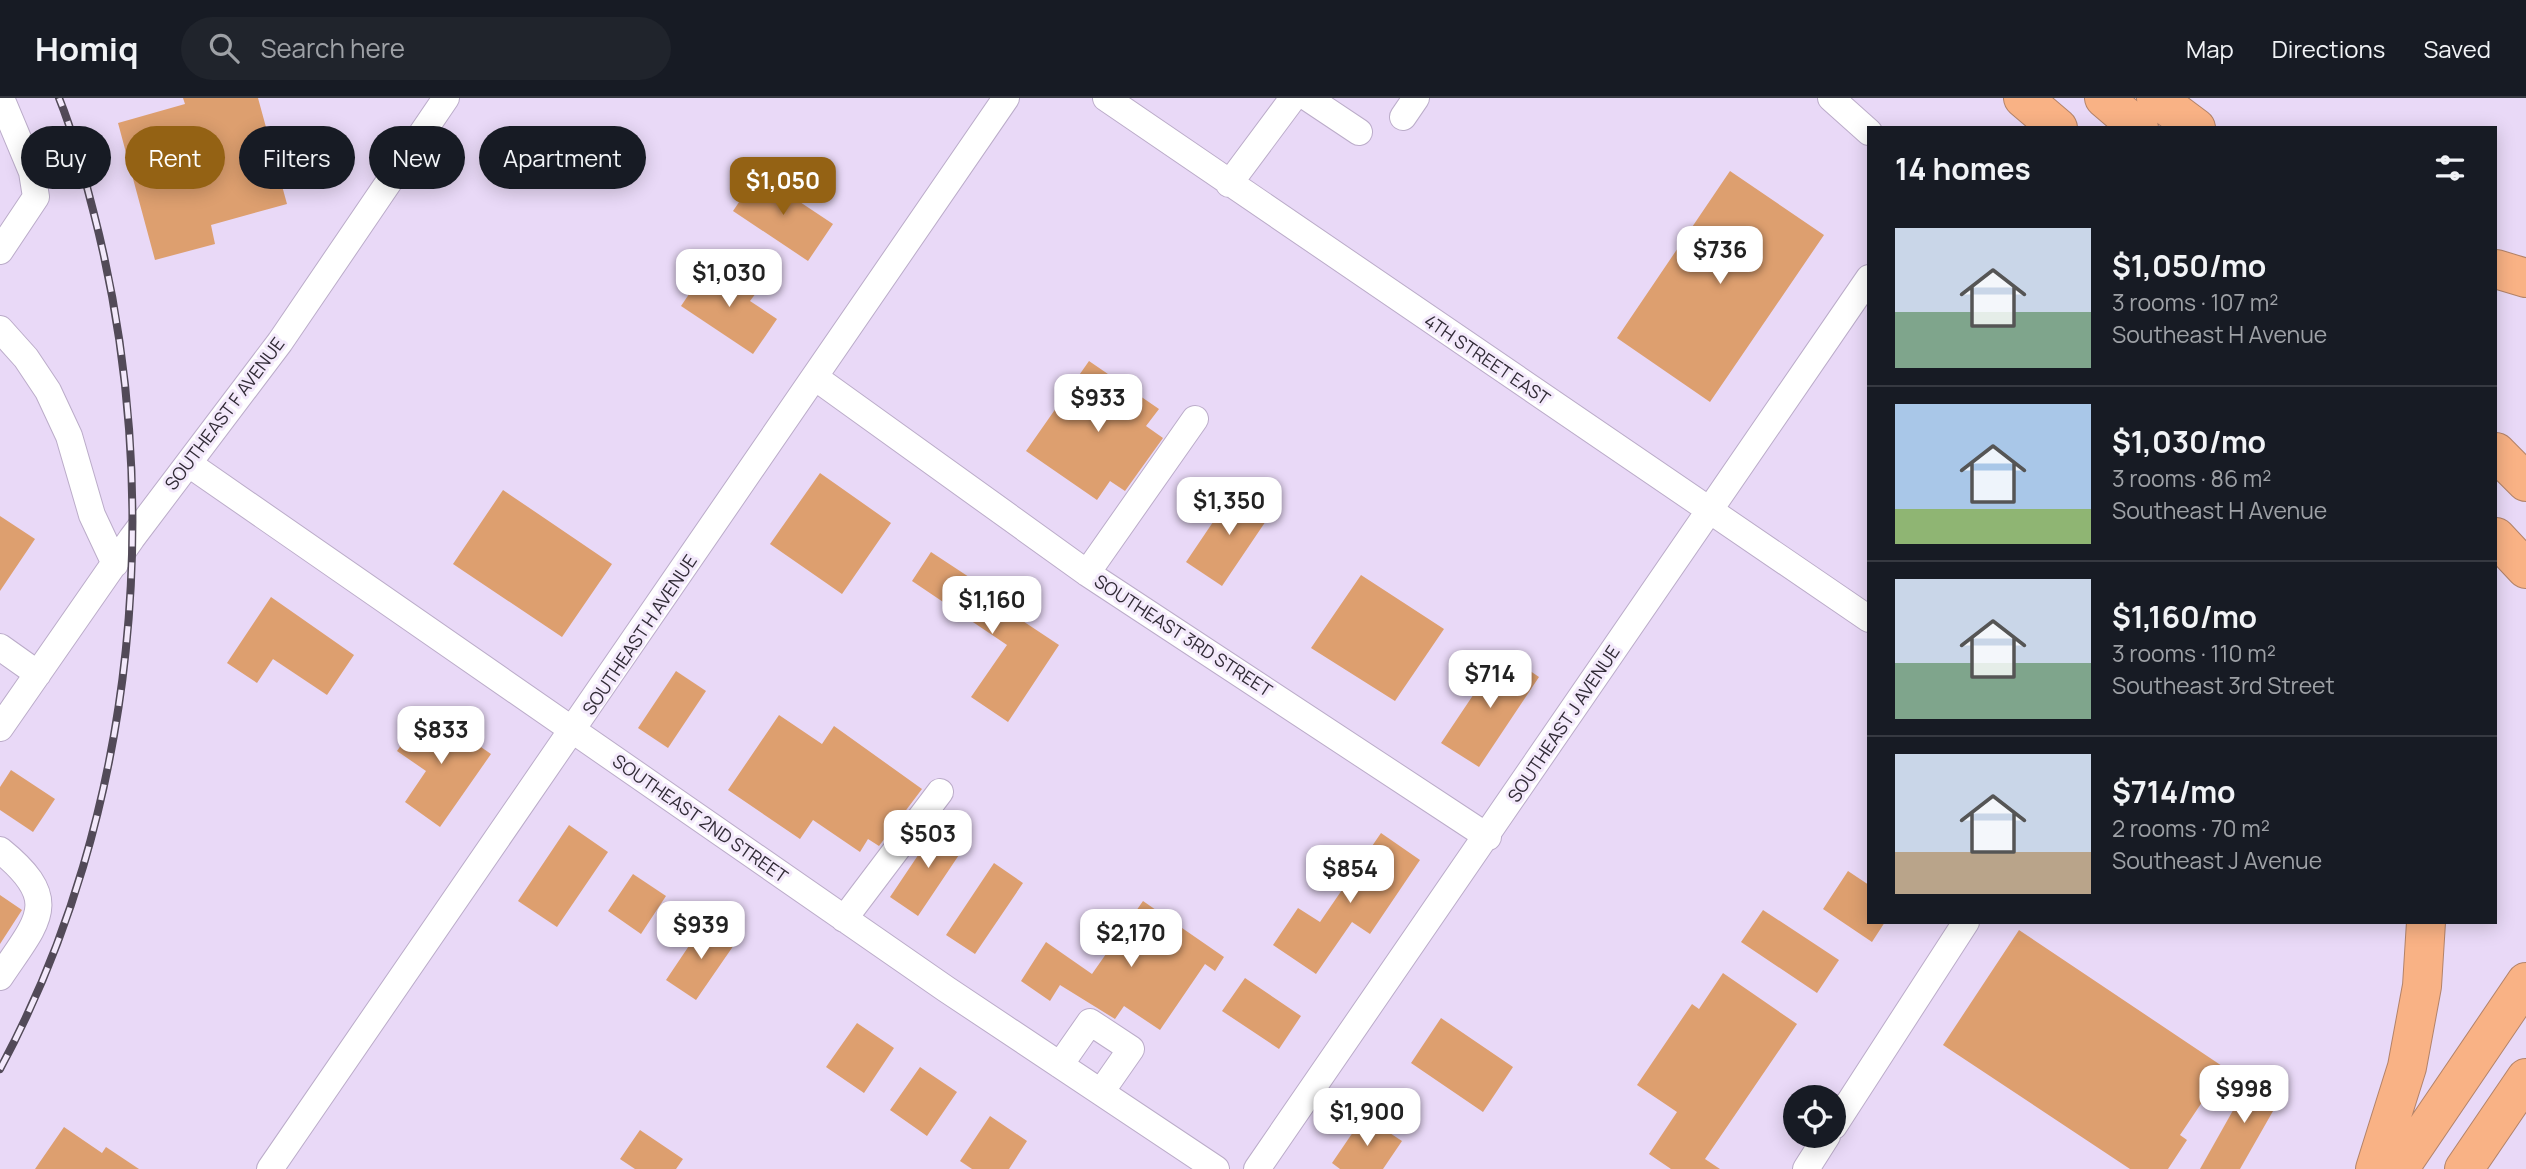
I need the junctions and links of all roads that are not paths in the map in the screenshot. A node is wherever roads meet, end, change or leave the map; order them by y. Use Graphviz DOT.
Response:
graph roads {
  1 [pos="1,98"];
  2 [pos="446,98"];
  3 [pos="1006,98"];
  4 [pos="1106,98"];
  5 [pos="1293,98"];
  6 [pos="1308,98"];
  7 [pos="1830,98"];
  8 [pos="2007,98"];
  9 [pos="2022,98"];
  10 [pos="2104,98"];
  11 [pos="2156,98"];
  12 [pos="2032,126"];
  13 [pos="2056,126"];
  14 [pos="2137,126"];
  15 [pos="2193,126"];
  16 [pos="1867,130"];
  17 [pos="1359,132"];
  18 [pos="1229,184"];
  19 [pos="0,251"];
  20 [pos="2497,269"];
  21 [pos="2526,278"];
  22 [pos="1867,281"];
  23 [pos="0,329"];
  24 [pos="816,378"];
  25 [pos="1195,419"];
  26 [pos="2497,453"];
  27 [pos="188,464"];
  28 [pos="2526,482"];
  29 [pos="1708,511"];
  30 [pos="2497,538"];
  31 [pos="114,564"];
  32 [pos="2526,569"];
  33 [pos="1087,573"];
  34 [pos="1867,618"];
  35 [pos="0,647"];
  36 [pos="38,674"];
  37 [pos="0,728"];
  38 [pos="573,732"];
  39 [pos="940,792"];
  40 [pos="1488,837"];
  41 [pos="0,850"];
  42 [pos="844,919"];
  43 [pos="1965,924"];
  44 [pos="2426,924"];
  45 [pos="0,976"];
  46 [pos="2526,982"];
  47 [pos="1060,1065"];
  48 [pos="2526,1078"];
  49 [pos="1101,1092"];
  50 [pos="2446,1100"];
  51 [pos="1846,1107"];
  52 [pos="1820,1148"];
  53 [pos="270,1169"];
  54 [pos="1216,1169"];
  55 [pos="1256,1169"];
  56 [pos="1806,1169"];
  57 [pos="2375,1169"];
  58 [pos="2399,1169"];
  59 [pos="2454,1169"];
  60 [pos="2464,1169"];
  1 -- 19 [label="street"];
  2 -- 27 [label="street, SOUTHEAST F AVENUE"];
  3 -- 24 [label="street, SOUTHEAST H AVENUE"];
  4 -- 18 [label="street, 4TH STREET EAST"];
  5 -- 18 [label="street"];
  6 -- 17 [label="street"];
  7 -- 16 [label="street"];
  8 -- 12 [label="highway"];
  9 -- 13 [label="highway"];
  10 -- 14 [label="highway"];
  11 -- 15 [label="highway"];
  18 -- 29 [label="street, 4TH STREET EAST"];
  20 -- 21 [label="highway"];
  22 -- 29 [label="street, SOUTHEAST J AVENUE"];
  23 -- 31 [label="street"];
  24 -- 33 [label="street, SOUTHEAST 3RD STREET"];
  24 -- 38 [label="street, SOUTHEAST H AVENUE"];
  25 -- 33 [label="street"];
  26 -- 28 [label="highway"];
  27 -- 31 [label="street, SOUTHEAST F AVENUE"];
  27 -- 38 [label="street, SOUTHEAST 2ND STREET"];
  29 -- 34 [label="street, 4TH STREET EAST"];
  29 -- 40 [label="street, SOUTHEAST J AVENUE"];
  30 -- 32 [label="highway"];
  31 -- 36 [label="street, SOUTHEAST F AVENUE"];
  33 -- 40 [label="street, SOUTHEAST 3RD STREET"];
  35 -- 36 [label="street"];
  36 -- 37 [label="street, SOUTHEAST F AVENUE"];
  38 -- 42 [label="street, SOUTHEAST 2ND STREET"];
  38 -- 53 [label="street, SOUTHEAST H AVENUE"];
  39 -- 42 [label="street"];
  40 -- 55 [label="street, SOUTHEAST J AVENUE"];
  41 -- 45 [label="street"];
  42 -- 47 [label="street, SOUTHEAST 2ND STREET"];
  43 -- 51 [label="street"];
  44 -- 57 [label="highway"];
  46 -- 50 [label="highway"];
  47 -- 49 [label="street, SOUTHEAST 2ND STREET"];
  47 -- 49 [label="street"];
  48 -- 60 [label="highway"];
  49 -- 54 [label="street, SOUTHEAST 2ND STREET"];
  50 -- 58 [label="highway"];
  50 -- 59 [label="highway"];
  52 -- 56 [label="street"];
}
